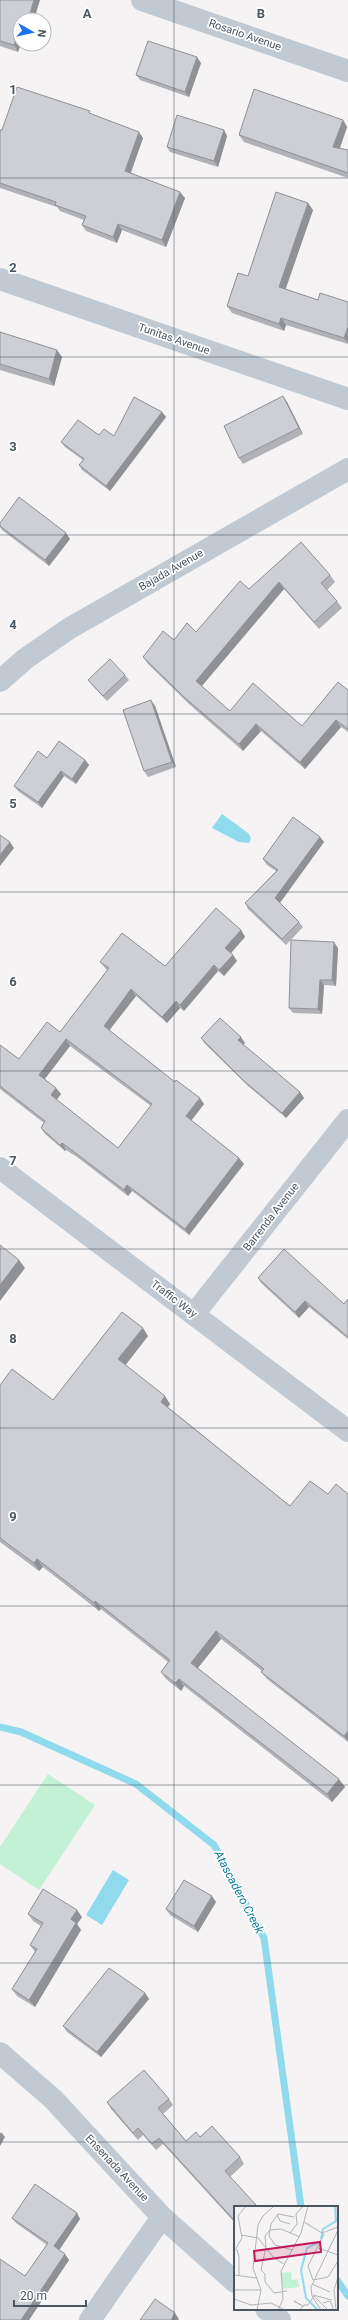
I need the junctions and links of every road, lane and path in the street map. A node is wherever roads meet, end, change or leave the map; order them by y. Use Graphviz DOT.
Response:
graph roads {
  1 [pos="142,0"];
  2 [pos="348,71"];
  3 [pos="0,279"];
  4 [pos="348,400"];
  5 [pos="348,469"];
  6 [pos="0,681"];
  7 [pos="348,1120"];
  8 [pos="0,1168"];
  9 [pos="194,1314"];
  10 [pos="348,1431"];
  11 [pos="0,2053"];
  12 [pos="162,2217"];
  13 [pos="234,2281"];
  14 [pos="267,2310"];
  15 [pos="90,2320"];
  16 [pos="280,2320"];
  1 -- 2 [label="street, Rosario Avenue"];
  3 -- 4 [label="street, Tunitas Avenue"];
  5 -- 6 [label="street, Bajada Avenue"];
  7 -- 9 [label="street, Barrenda Avenue"];
  8 -- 9 [label="street, Traffic Way"];
  9 -- 10 [label="street, Traffic Way"];
  11 -- 12 [label="street, Ensenada Avenue"];
  12 -- 13 [label="street, Ensenada Avenue"];
  12 -- 15 [label="street"];
  14 -- 16 [label="street"];
}
